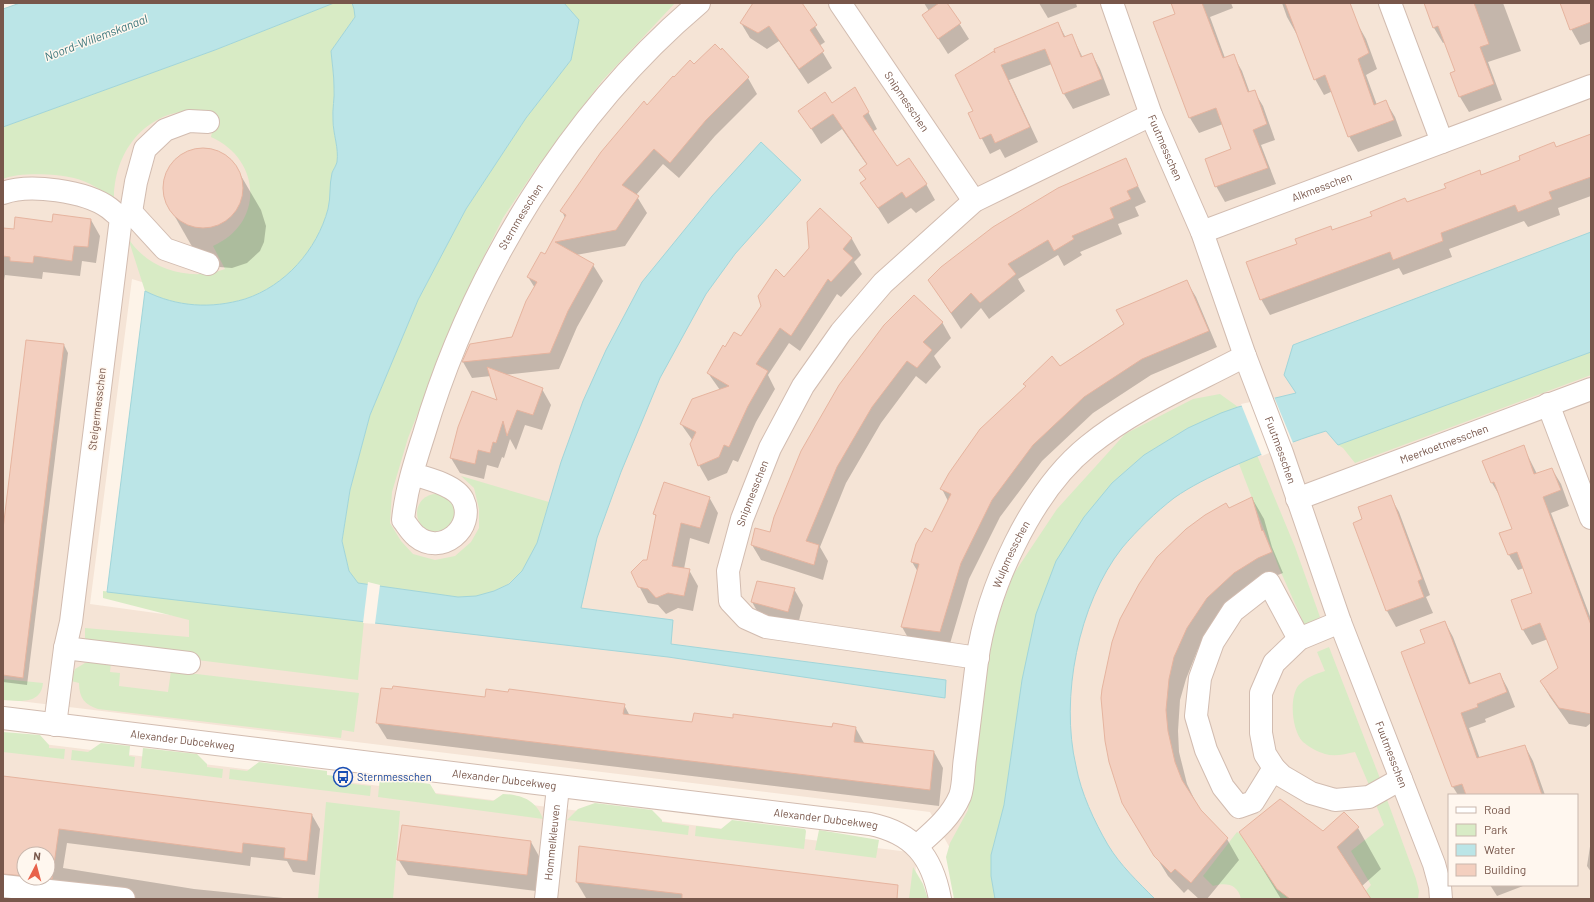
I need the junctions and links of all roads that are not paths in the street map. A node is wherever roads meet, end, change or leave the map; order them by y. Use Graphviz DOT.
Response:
graph roads {
  1 [pos="699,3"];
  2 [pos="840,3"];
  3 [pos="1112,3"];
  4 [pos="1390,3"];
  5 [pos="1591,86"];
  6 [pos="1151,115"];
  7 [pos="208,122"];
  8 [pos="1442,142"];
  9 [pos="3,193"];
  10 [pos="974,201"];
  11 [pos="126,215"];
  12 [pos="1202,232"];
  13 [pos="208,264"];
  14 [pos="1244,356"];
  15 [pos="1591,388"];
  16 [pos="1548,404"];
  17 [pos="412,474"];
  18 [pos="1298,499"];
  19 [pos="1591,518"];
  20 [pos="1340,622"];
  21 [pos="1299,639"];
  22 [pos="65,648"];
  23 [pos="978,658"];
  24 [pos="189,663"];
  25 [pos="3,718"];
  26 [pos="55,725"];
  27 [pos="1274,768"];
  28 [pos="1402,779"];
  29 [pos="558,786"];
  30 [pos="917,846"];
  31 [pos="3,886"];
  32 [pos="123,899"];
  33 [pos="546,899"];
  34 [pos="940,899"];
  35 [pos="1441,899"];
  1 -- 17 [label="street, Sternmesschen"];
  2 -- 10 [label="street, Snipmesschen"];
  3 -- 6 [label="street, Fuutmesschen"];
  4 -- 8 [label="street"];
  5 -- 8 [label="street, Alkmesschen"];
  6 -- 10 [label="street, Snipmesschen"];
  6 -- 12 [label="street, Fuutmesschen"];
  7 -- 11 [label="street, Steigermesschen"];
  8 -- 12 [label="street, Alkmesschen"];
  9 -- 11 [label="street"];
  10 -- 23 [label="street, Snipmesschen"];
  11 -- 13 [label="street"];
  11 -- 22 [label="street, Steigermesschen"];
  12 -- 14 [label="street, Fuutmesschen"];
  14 -- 18 [label="street, Fuutmesschen"];
  14 -- 23 [label="street, Wulpmesschen"];
  15 -- 16 [label="street, Meerkoetmesschen"];
  16 -- 18 [label="street, Meerkoetmesschen"];
  16 -- 19 [label="street"];
  18 -- 20 [label="street, Fuutmesschen"];
  20 -- 21 [label="street"];
  20 -- 28 [label="street, Fuutmesschen"];
  21 -- 27 [label="street"];
  21 -- 27 [label="street"];
  22 -- 24 [label="street"];
  22 -- 26 [label="street, Steigermesschen"];
  23 -- 30 [label="street, Wulpmesschen"];
  25 -- 26 [label="street, Alexander Dubcekweg"];
  26 -- 29 [label="street, Alexander Dubcekweg"];
  27 -- 28 [label="street"];
  28 -- 35 [label="street, Fuutmesschen"];
  29 -- 30 [label="street, Alexander Dubcekweg"];
  29 -- 33 [label="street, Hommelkleuven"];
  30 -- 34 [label="street, Alexander Dubcekweg"];
  31 -- 32 [label="street"];
}
